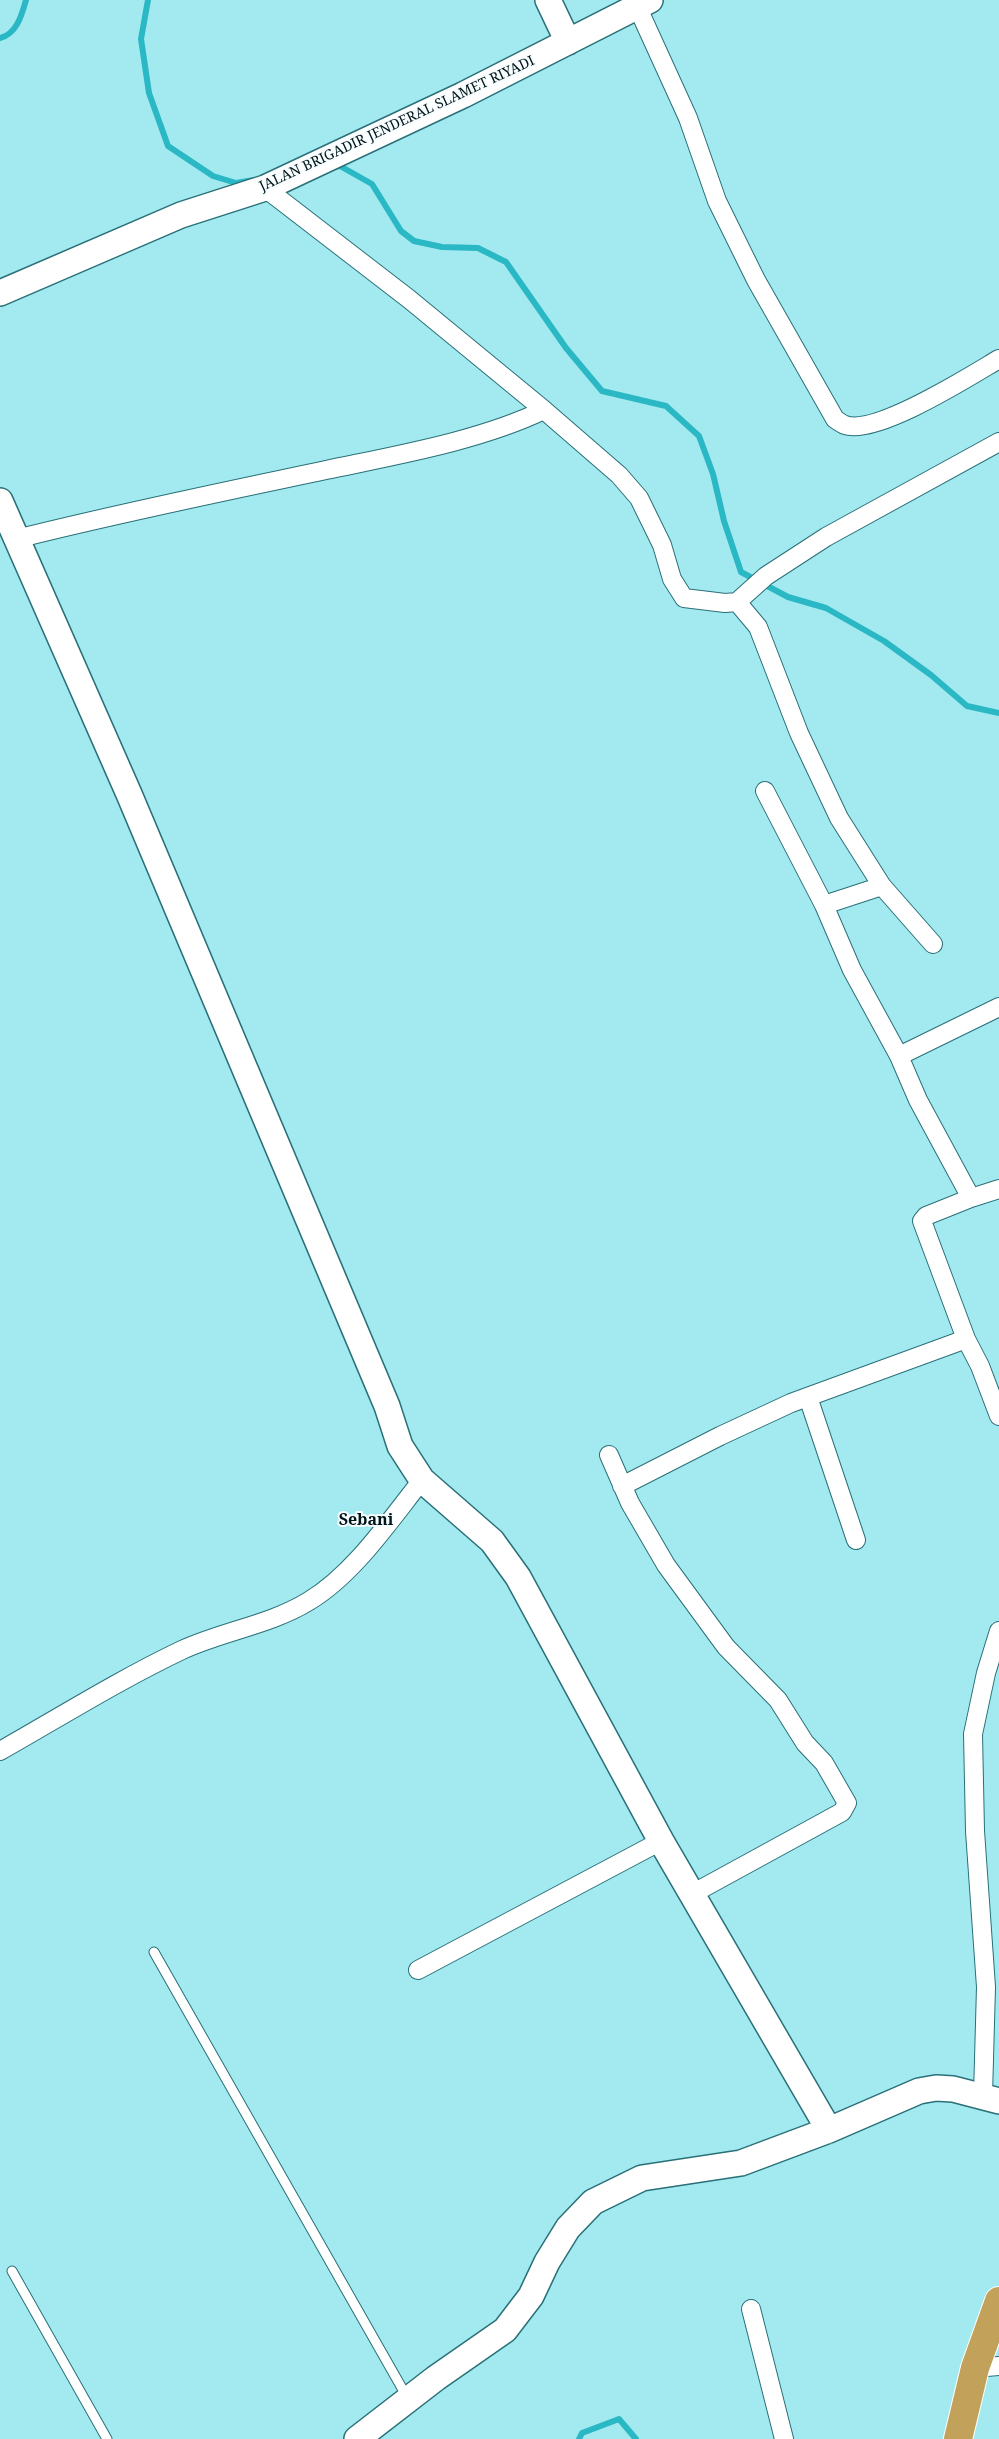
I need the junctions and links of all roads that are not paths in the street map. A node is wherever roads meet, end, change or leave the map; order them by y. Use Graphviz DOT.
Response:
graph roads {
  1 [pos="548,0"];
  2 [pos="644,3"];
  3 [pos="568,42"];
  4 [pos="266,188"];
  5 [pos="0,293"];
  6 [pos="999,359"];
  7 [pos="544,410"];
  8 [pos="999,442"];
  9 [pos="0,501"];
  10 [pos="16,539"];
  11 [pos="742,597"];
  12 [pos="764,792"];
  13 [pos="882,886"];
  14 [pos="824,905"];
  15 [pos="933,944"];
  16 [pos="999,1007"];
  17 [pos="899,1056"];
  18 [pos="999,1189"];
  19 [pos="971,1198"];
  20 [pos="966,1339"];
  21 [pos="808,1397"];
  22 [pos="999,1416"];
  23 [pos="609,1455"];
  24 [pos="422,1480"];
  25 [pos="622,1486"];
  26 [pos="856,1540"];
  27 [pos="999,1631"];
  28 [pos="0,1751"];
  29 [pos="661,1841"];
  30 [pos="692,1894"];
  31 [pos="154,1952"];
  32 [pos="418,1970"];
  33 [pos="991,2098"];
  34 [pos="829,2130"];
  35 [pos="12,2271"];
  36 [pos="999,2301"];
  37 [pos="750,2309"];
  38 [pos="987,2367"];
  39 [pos="409,2399"];
  40 [pos="107,2439"];
  41 [pos="357,2439"];
  42 [pos="784,2439"];
  43 [pos="958,2439"];
  1 -- 3 [label="street"];
  2 -- 3 [label="street, JALAN BRIGADIR JENDERAL SLAMET RIYADI"];
  2 -- 6 [label="street"];
  3 -- 4 [label="street, JALAN BRIGADIR JENDERAL SLAMET RIYADI"];
  4 -- 5 [label="street, JALAN BRIGADIR JENDERAL SLAMET RIYADI"];
  4 -- 7 [label="street"];
  7 -- 10 [label="street"];
  7 -- 11 [label="street"];
  8 -- 11 [label="street"];
  9 -- 10 [label="street"];
  10 -- 24 [label="street"];
  11 -- 13 [label="street"];
  12 -- 14 [label="street"];
  13 -- 14 [label="street"];
  13 -- 15 [label="street"];
  14 -- 17 [label="street"];
  16 -- 17 [label="street"];
  17 -- 19 [label="street"];
  18 -- 19 [label="street"];
  19 -- 20 [label="street"];
  20 -- 21 [label="street"];
  20 -- 22 [label="street"];
  21 -- 25 [label="street"];
  21 -- 26 [label="street"];
  23 -- 25 [label="street"];
  24 -- 28 [label="street"];
  24 -- 29 [label="street"];
  25 -- 30 [label="street"];
  27 -- 33 [label="street"];
  29 -- 30 [label="street"];
  29 -- 32 [label="street"];
  30 -- 34 [label="street"];
  31 -- 39 [label="lane"];
  33 -- 34 [label="street"];
  34 -- 39 [label="street"];
  35 -- 40 [label="lane"];
  36 -- 38 [label="highway"];
  37 -- 42 [label="street"];
  38 -- 43 [label="highway"];
  39 -- 41 [label="street"];
}
